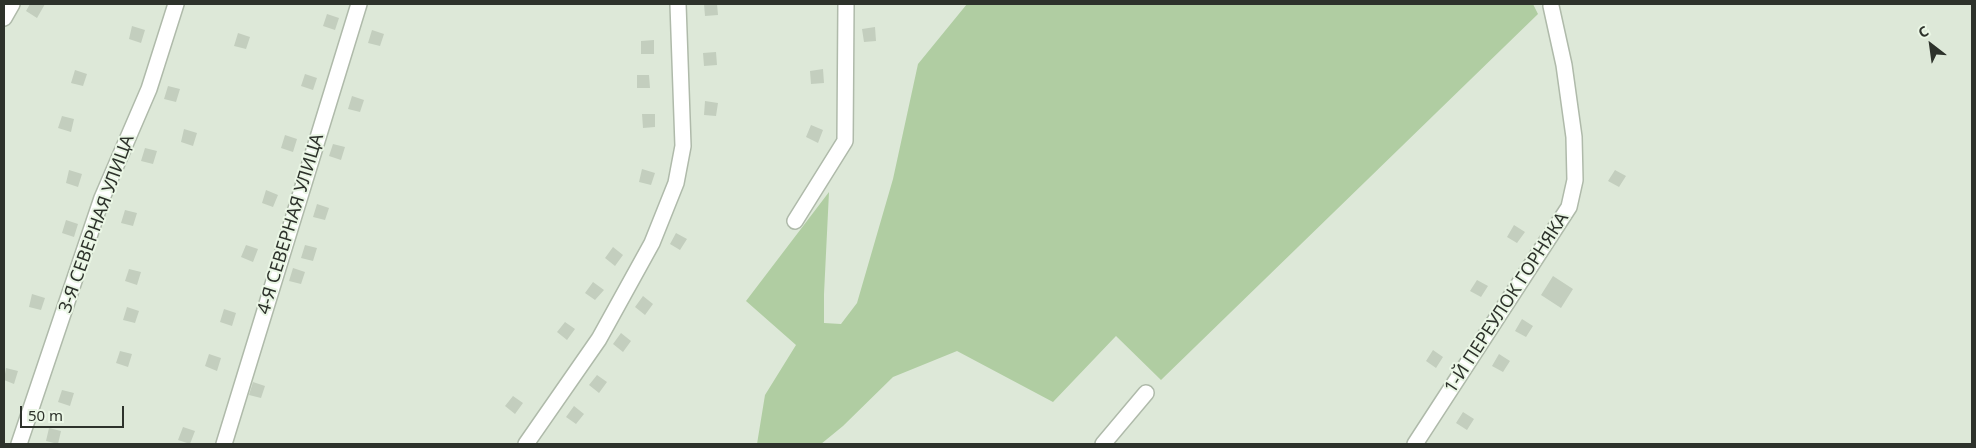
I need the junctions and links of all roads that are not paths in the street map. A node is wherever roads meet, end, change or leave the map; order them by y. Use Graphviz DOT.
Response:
graph roads {
  1 [pos="12,4"];
  2 [pos="176,4"];
  3 [pos="359,4"];
  4 [pos="678,4"];
  5 [pos="846,4"];
  6 [pos="1551,6"];
  7 [pos="4,18"];
  8 [pos="795,221"];
  9 [pos="1146,393"];
  10 [pos="19,444"];
  11 [pos="224,444"];
  12 [pos="526,444"];
  13 [pos="1103,444"];
  14 [pos="1415,444"];
  1 -- 7 [label="street"];
  2 -- 10 [label="street, 3-Я СЕВЕРНАЯ УЛИЦА"];
  3 -- 11 [label="street, 4-Я СЕВЕРНАЯ УЛИЦА"];
  4 -- 12 [label="street"];
  5 -- 8 [label="street"];
  6 -- 14 [label="street, 1-Й ПЕРЕУЛОК ГОРНЯКА"];
  9 -- 13 [label="street"];
}
